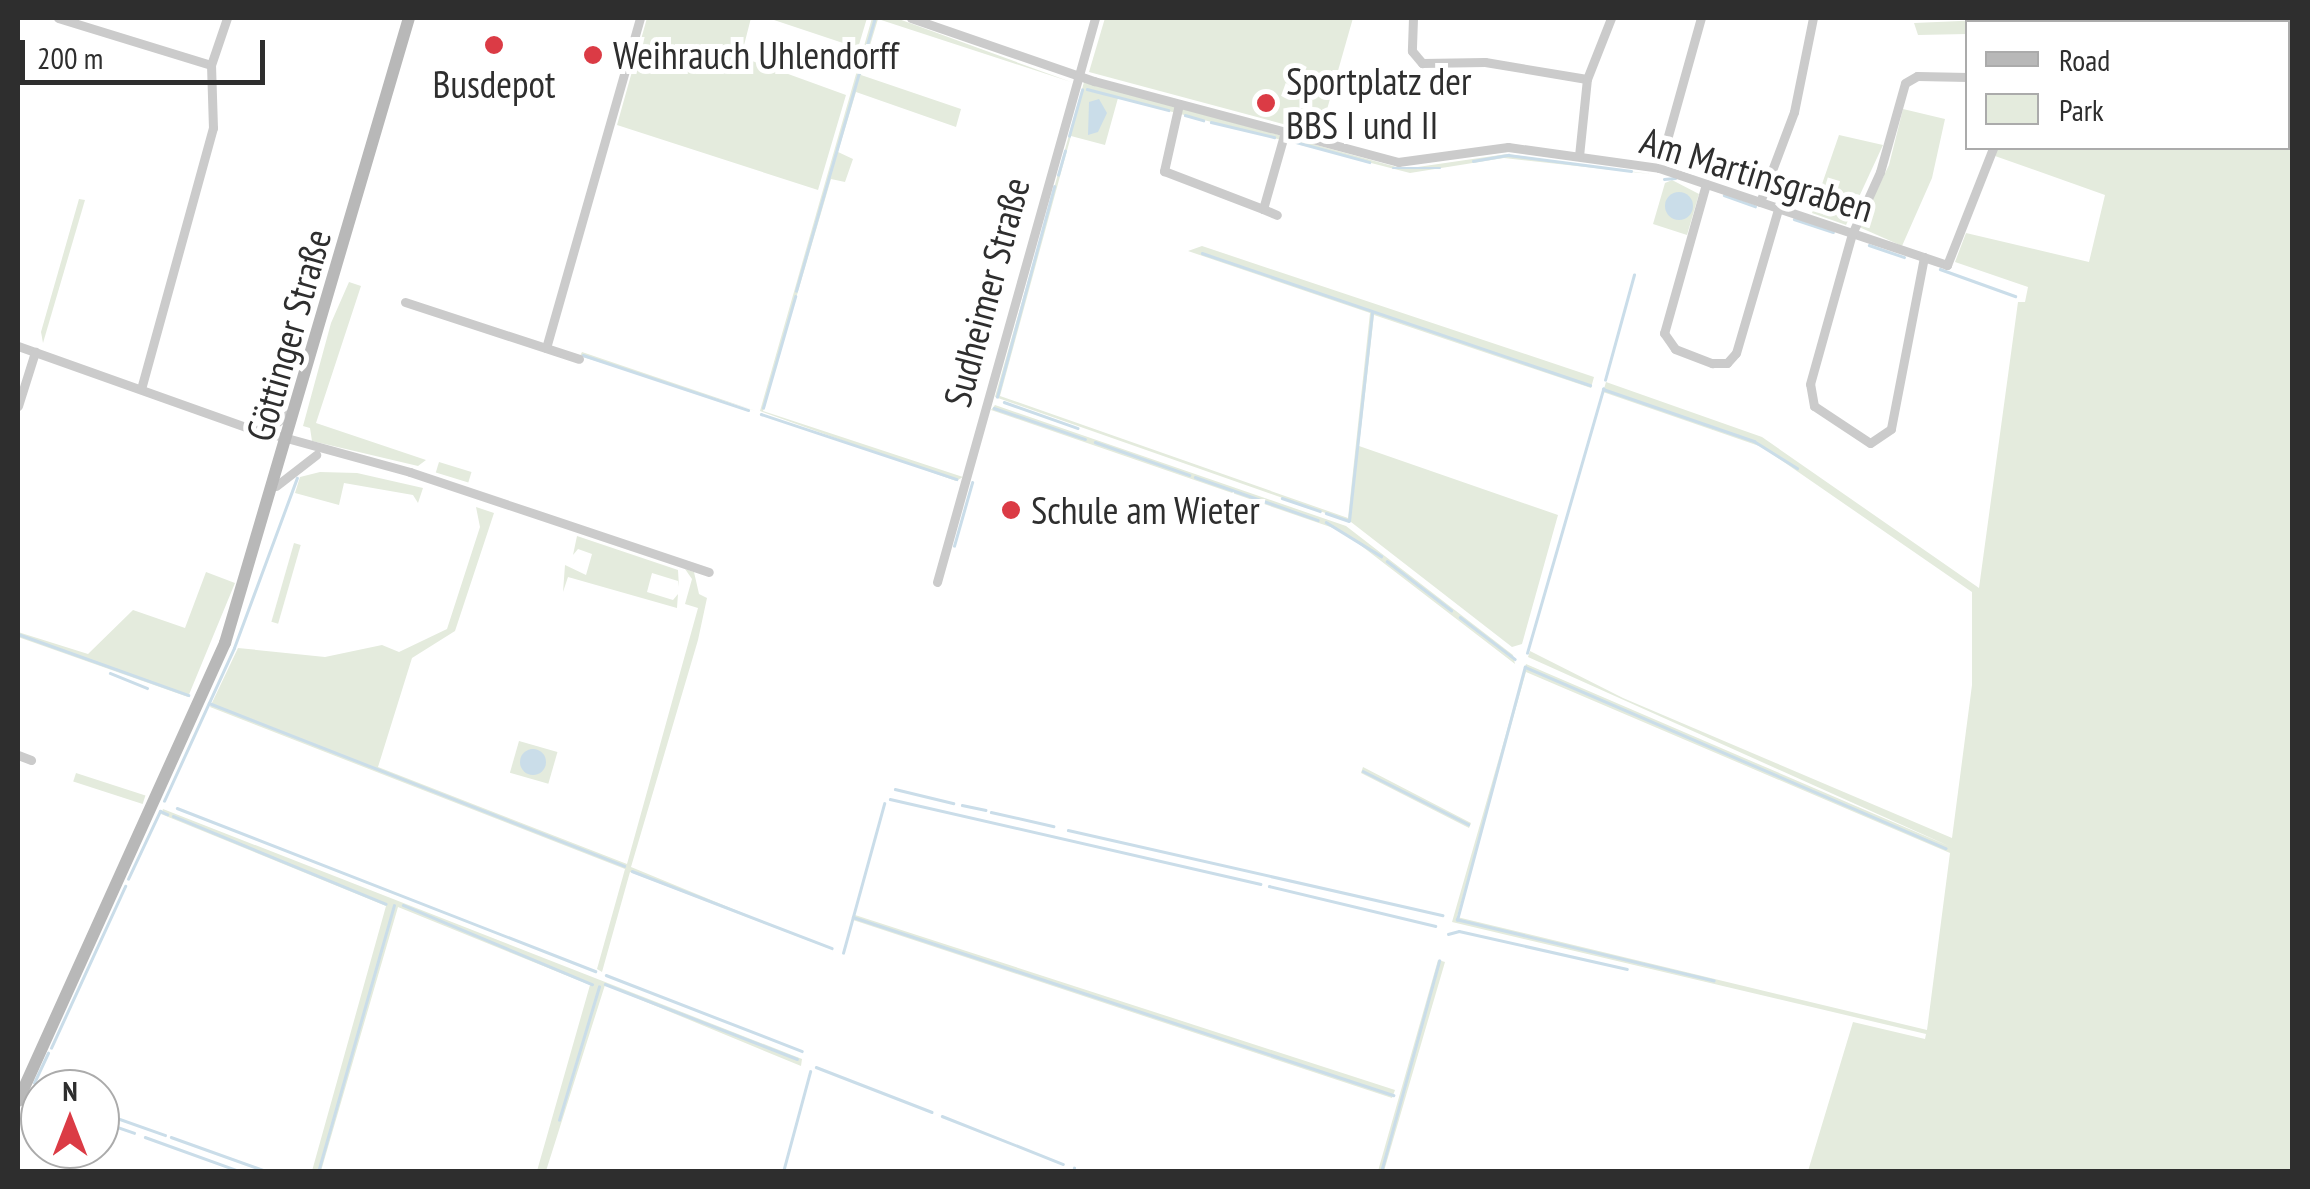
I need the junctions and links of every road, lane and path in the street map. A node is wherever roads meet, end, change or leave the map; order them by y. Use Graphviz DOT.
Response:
graph roads {
  1 [pos="58,18"];
  2 [pos="227,18"];
  3 [pos="410,18"];
  4 [pos="640,18"];
  5 [pos="910,18"];
  6 [pos="1095,18"];
  7 [pos="1414,18"];
  8 [pos="1611,18"];
  9 [pos="1702,18"];
  10 [pos="1813,18"];
  11 [pos="2290,18"];
  12 [pos="2292,56"];
  13 [pos="212,65"];
  14 [pos="1079,73"];
  15 [pos="1965,77"];
  16 [pos="1588,80"];
  17 [pos="1179,104"];
  18 [pos="1286,132"];
  19 [pos="1992,150"];
  20 [pos="1579,156"];
  21 [pos="1660,168"];
  22 [pos="1706,184"];
  23 [pos="1760,202"];
  24 [pos="1778,208"];
  25 [pos="1263,210"];
  26 [pos="1277,215"];
  27 [pos="1852,234"];
  28 [pos="1924,258"];
  29 [pos="404,302"];
  30 [pos="18,346"];
  31 [pos="546,348"];
  32 [pos="36,352"];
  33 [pos="579,360"];
  34 [pos="141,389"];
  35 [pos="298,402"];
  36 [pos="18,406"];
  37 [pos="260,430"];
  38 [pos="288,443"];
  39 [pos="316,454"];
  40 [pos="329,455"];
  41 [pos="276,486"];
  42 [pos="709,572"];
  43 [pos="937,582"];
  44 [pos="18,755"];
  45 [pos="31,760"];
  46 [pos="18,1101"];
  1 -- 13 [label="street"];
  2 -- 13 [label="street"];
  3 -- 35 [label="main road, Göttinger Straße"];
  4 -- 31 [label="street"];
  5 -- 14 [label="street, Am Martinsgraben"];
  6 -- 14 [label="street, Sudheimer Straße"];
  7 -- 16 [label="street"];
  8 -- 16 [label="street"];
  9 -- 21 [label="street"];
  10 -- 23 [label="street"];
  11 -- 12 [label="street"];
  13 -- 34 [label="street"];
  14 -- 17 [label="street, Am Martinsgraben"];
  14 -- 43 [label="street, Sudheimer Straße"];
  15 -- 27 [label="street"];
  16 -- 20 [label="street"];
  17 -- 18 [label="street, Am Martinsgraben"];
  17 -- 25 [label="street"];
  18 -- 20 [label="street, Am Martinsgraben"];
  18 -- 25 [label="street"];
  19 -- 28 [label="street, Am Martinsgraben"];
  20 -- 21 [label="street, Am Martinsgraben"];
  21 -- 22 [label="street, Am Martinsgraben"];
  22 -- 23 [label="street, Am Martinsgraben"];
  22 -- 24 [label="street"];
  23 -- 24 [label="street, Am Martinsgraben"];
  24 -- 27 [label="street, Am Martinsgraben"];
  25 -- 26 [label="street"];
  27 -- 28 [label="street, Am Martinsgraben"];
  27 -- 28 [label="street"];
  29 -- 31 [label="street"];
  30 -- 32 [label="street"];
  31 -- 33 [label="street"];
  32 -- 34 [label="street"];
  32 -- 36 [label="street"];
  34 -- 37 [label="street"];
  35 -- 37 [label="street"];
  35 -- 38 [label="main road, Göttinger Straße"];
  37 -- 38 [label="street"];
  38 -- 39 [label="street"];
  38 -- 40 [label="street"];
  38 -- 41 [label="main road, Göttinger Straße"];
  39 -- 40 [label="street"];
  39 -- 41 [label="street"];
  40 -- 42 [label="street"];
  41 -- 46 [label="main road, Göttinger Straße"];
  44 -- 45 [label="street"];
}
